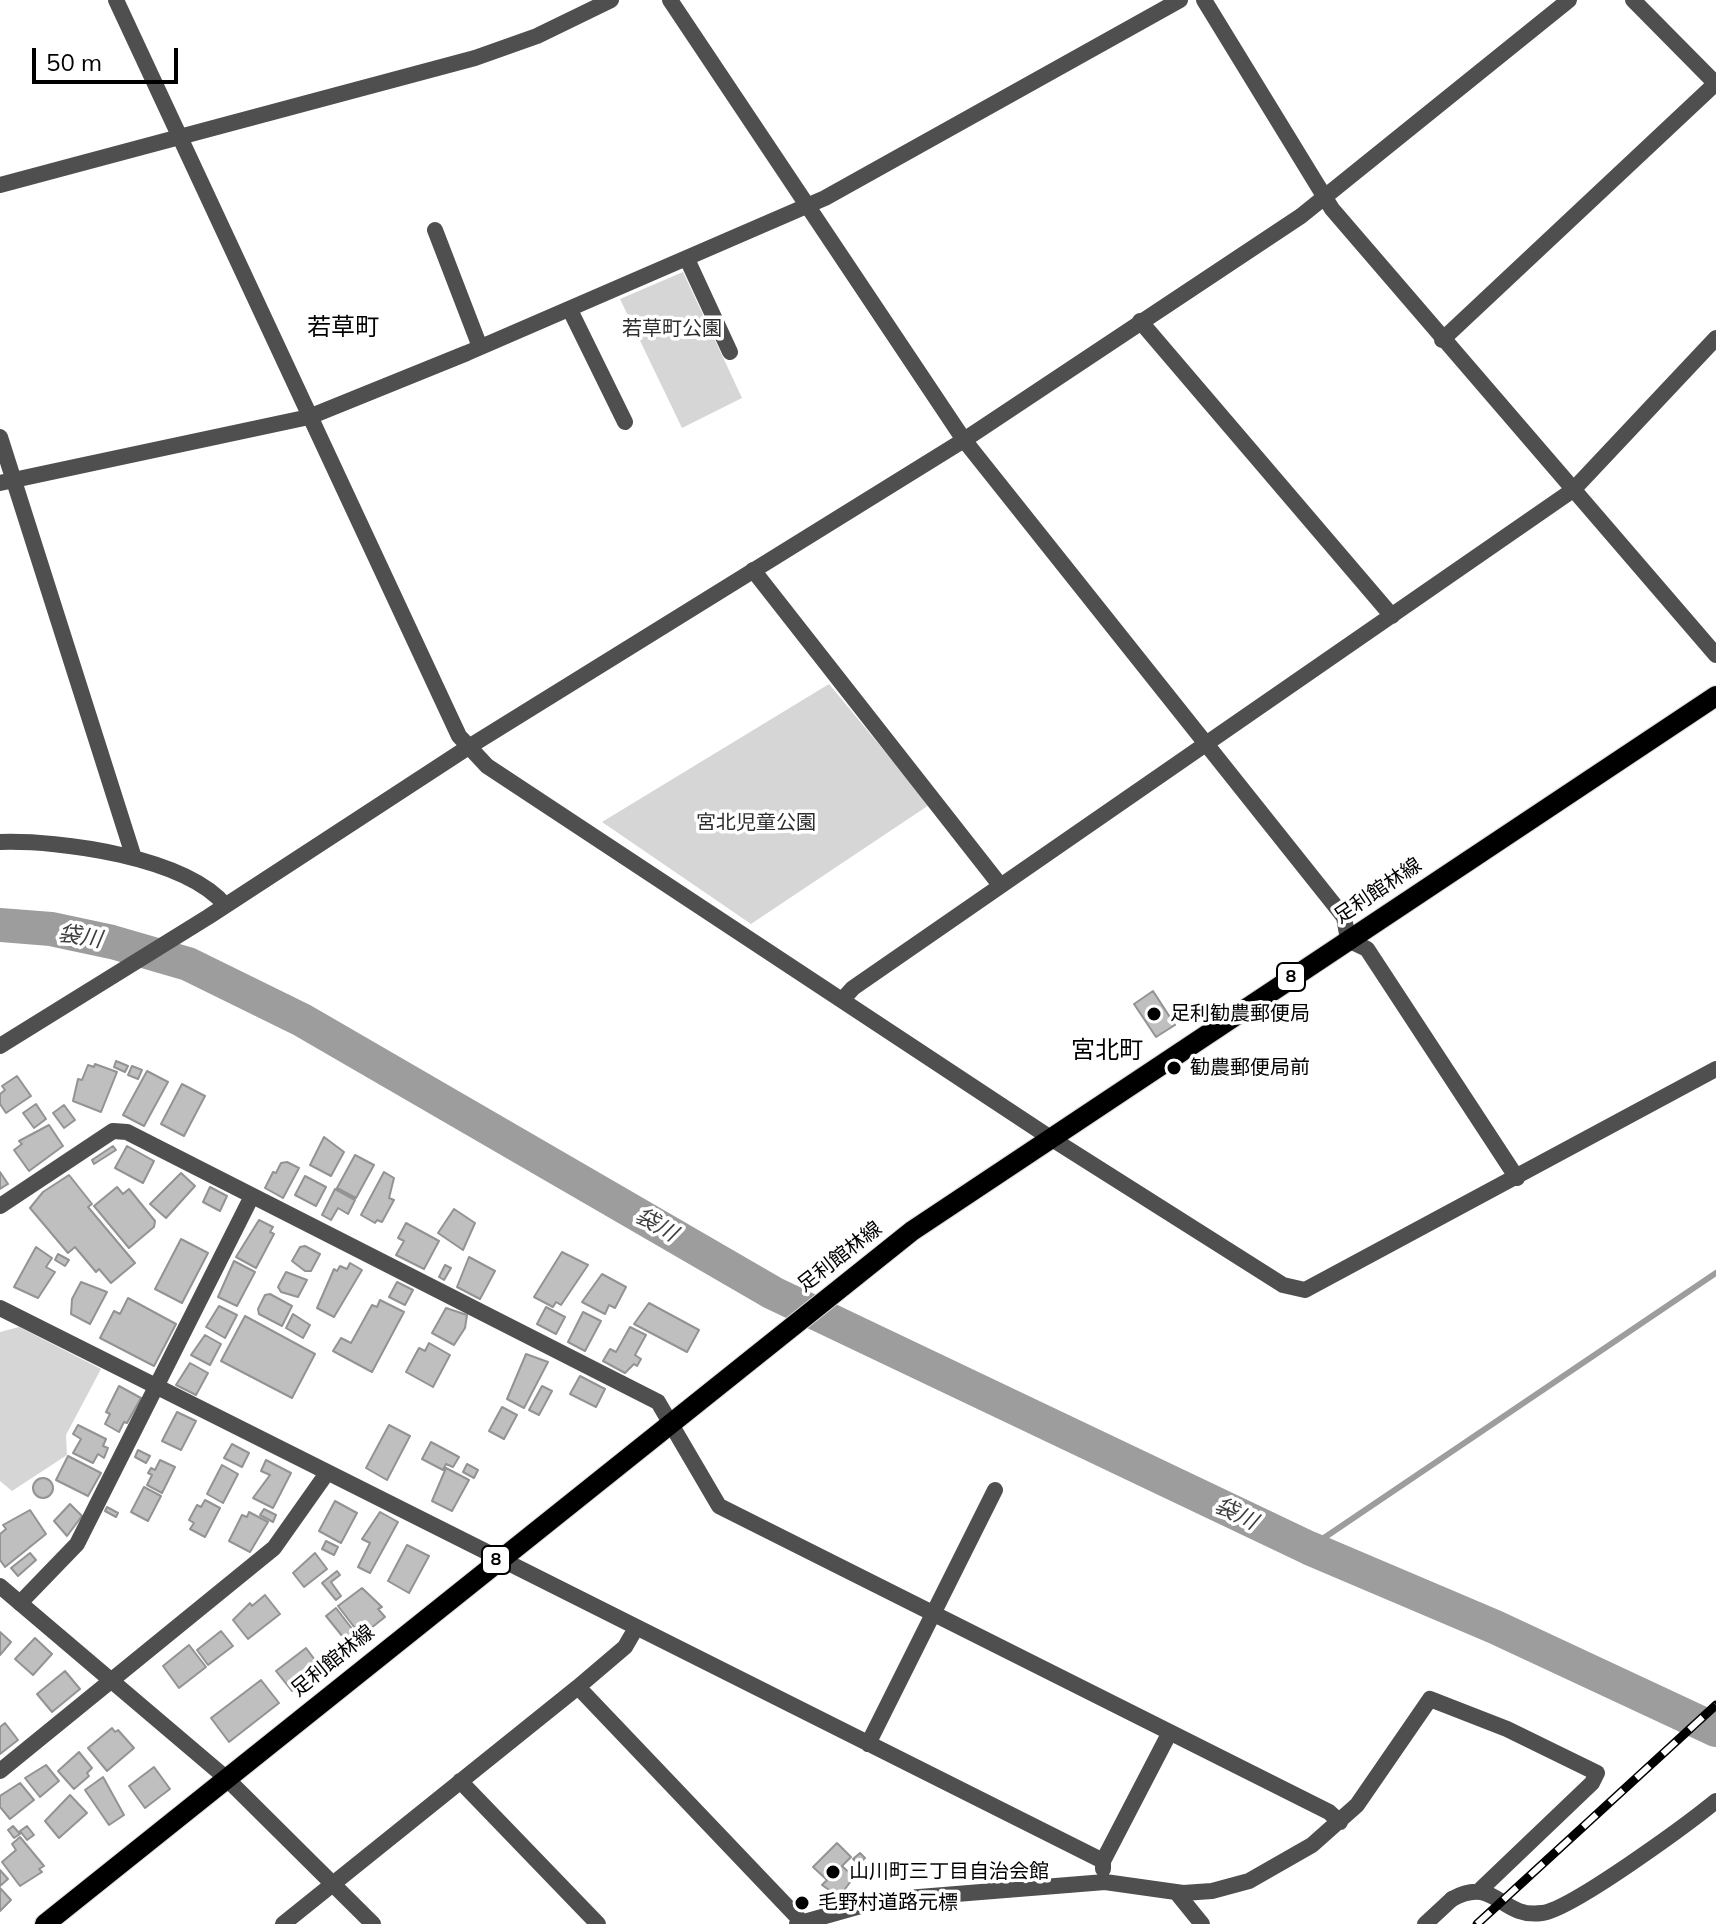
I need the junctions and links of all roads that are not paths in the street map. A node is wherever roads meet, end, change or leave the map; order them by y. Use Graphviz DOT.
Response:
graph roads {
  1 [pos="116,0"];
  2 [pos="611,0"];
  3 [pos="670,0"];
  4 [pos="1180,0"];
  5 [pos="1204,0"];
  6 [pos="1569,0"];
  7 [pos="1633,0"];
  8 [pos="1716,84"];
  9 [pos="179,138"];
  10 [pos="0,185"];
  11 [pos="1325,199"];
  12 [pos="808,206"];
  13 [pos="435,230"];
  14 [pos="687,259"];
  15 [pos="570,310"];
  16 [pos="1140,321"];
  17 [pos="1716,338"];
  18 [pos="1442,340"];
  19 [pos="480,347"];
  20 [pos="730,352"];
  21 [pos="309,417"];
  22 [pos="625,422"];
  23 [pos="0,437"];
  24 [pos="964,440"];
  25 [pos="6,482"];
  26 [pos="1573,490"];
  27 [pos="753,570"];
  28 [pos="1392,616"];
  29 [pos="1716,655"];
  30 [pos="1716,696"];
  31 [pos="1206,742"];
  32 [pos="467,748"];
  33 [pos="0,842"];
  34 [pos="134,858"];
  35 [pos="1000,885"];
  36 [pos="225,905"];
  37 [pos="1348,940"];
  38 [pos="842,1000"];
  39 [pos="0,1046"];
  40 [pos="1716,1069"];
  41 [pos="1049,1137"];
  42 [pos="1517,1178"];
  43 [pos="252,1196"];
  44 [pos="0,1206"];
  45 [pos="4,1314"];
  46 [pos="156,1386"];
  47 [pos="670,1422"];
  48 [pos="327,1473"];
  49 [pos="995,1490"];
  50 [pos="498,1559"];
  51 [pos="0,1586"];
  52 [pos="20,1603"];
  53 [pos="934,1612"];
  54 [pos="636,1628"];
  55 [pos="113,1682"];
  56 [pos="578,1687"];
  57 [pos="1170,1732"];
  58 [pos="868,1744"];
  59 [pos="0,1771"];
  60 [pos="226,1778"];
  61 [pos="460,1781"];
  62 [pos="1716,1801"];
  63 [pos="1340,1822"];
  64 [pos="1103,1861"];
  65 [pos="1105,1882"];
  66 [pos="333,1883"];
  67 [pos="1481,1889"];
  68 [pos="1176,1892"];
  69 [pos="799,1923"];
  70 [pos="45,1924"];
  71 [pos="283,1924"];
  72 [pos="373,1924"];
  73 [pos="598,1924"];
  74 [pos="1202,1924"];
  75 [pos="1425,1924"];
  1 -- 9 [label="street"];
  2 -- 9 [label="street"];
  3 -- 12 [label="street"];
  4 -- 12 [label="street"];
  5 -- 11 [label="street"];
  6 -- 11 [label="street"];
  7 -- 8 [label="street"];
  8 -- 18 [label="street"];
  9 -- 10 [label="street"];
  9 -- 21 [label="street"];
  11 -- 16 [label="street"];
  11 -- 18 [label="street"];
  12 -- 14 [label="street"];
  12 -- 24 [label="street"];
  13 -- 19 [label="street"];
  14 -- 15 [label="street"];
  14 -- 20 [label="street"];
  15 -- 19 [label="street"];
  15 -- 22 [label="street"];
  16 -- 24 [label="street"];
  16 -- 28 [label="street"];
  17 -- 26 [label="street"];
  18 -- 26 [label="street"];
  19 -- 21 [label="street"];
  21 -- 25 [label="street"];
  21 -- 32 [label="street"];
  23 -- 25 [label="street"];
  24 -- 27 [label="street"];
  24 -- 31 [label="street"];
  25 -- 34 [label="street"];
  26 -- 28 [label="street"];
  26 -- 29 [label="street"];
  27 -- 32 [label="street"];
  27 -- 35 [label="street"];
  28 -- 31 [label="street"];
  30 -- 37 [label="main road, 足利館林線 / 8"];
  31 -- 35 [label="street"];
  31 -- 37 [label="street"];
  32 -- 36 [label="street"];
  32 -- 38 [label="street"];
  33 -- 34 [label="street"];
  34 -- 36 [label="street"];
  35 -- 38 [label="street"];
  36 -- 39 [label="street"];
  37 -- 41 [label="main road, 足利館林線 / 8"];
  37 -- 42 [label="street"];
  38 -- 41 [label="street"];
  40 -- 42 [label="street"];
  41 -- 42 [label="street"];
  41 -- 47 [label="main road, 足利館林線 / 8"];
  43 -- 44 [label="street"];
  43 -- 46 [label="street"];
  43 -- 47 [label="street"];
  45 -- 46 [label="street"];
  46 -- 48 [label="street"];
  46 -- 52 [label="street"];
  47 -- 50 [label="main road, 足利館林線 / 8"];
  47 -- 53 [label="street"];
  48 -- 50 [label="street"];
  48 -- 55 [label="street"];
  49 -- 53 [label="street"];
  50 -- 54 [label="street"];
  50 -- 60 [label="main road, 足利館林線 / 8"];
  51 -- 52 [label="street"];
  52 -- 55 [label="street"];
  53 -- 57 [label="street"];
  53 -- 58 [label="street"];
  54 -- 56 [label="street"];
  54 -- 58 [label="street"];
  55 -- 59 [label="street"];
  55 -- 60 [label="street"];
  56 -- 61 [label="street"];
  56 -- 69 [label="street"];
  57 -- 63 [label="street"];
  57 -- 64 [label="street"];
  58 -- 64 [label="street"];
  60 -- 66 [label="street"];
  60 -- 70 [label="main road, 足利館林線 / 8"];
  61 -- 66 [label="street"];
  61 -- 73 [label="street"];
  62 -- 67 [label="street"];
  63 -- 67 [label="street"];
  63 -- 68 [label="street"];
  64 -- 65 [label="street"];
  65 -- 68 [label="street"];
  65 -- 69 [label="street"];
  66 -- 71 [label="street"];
  66 -- 72 [label="street"];
  67 -- 75 [label="street"];
  68 -- 74 [label="street"];
}
